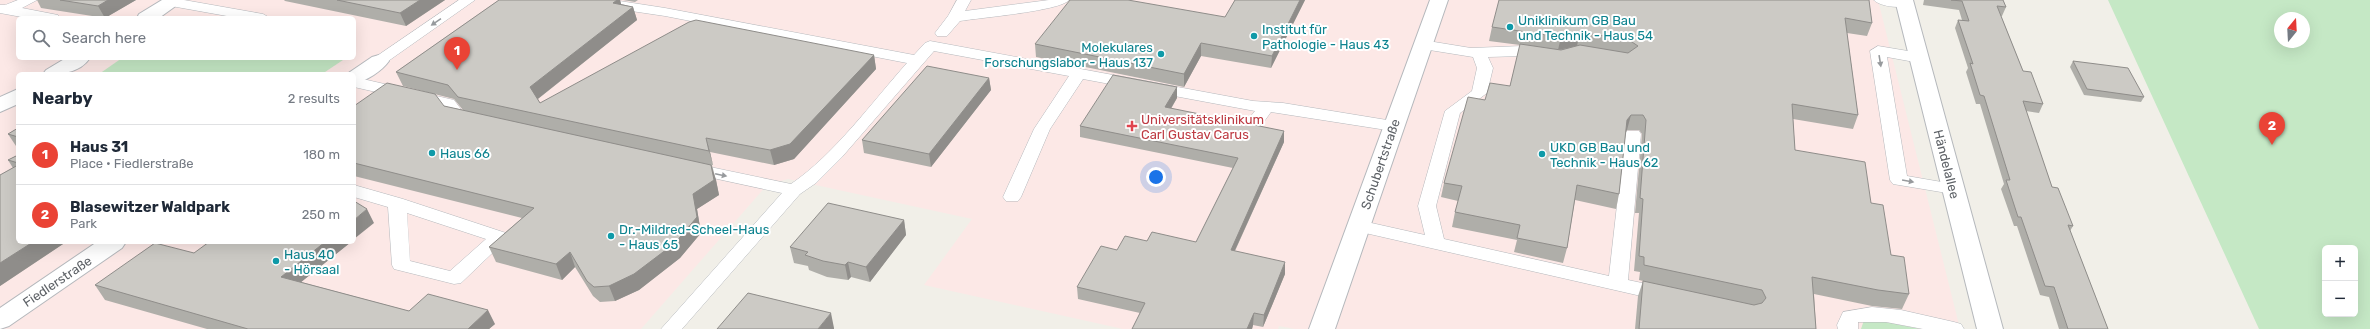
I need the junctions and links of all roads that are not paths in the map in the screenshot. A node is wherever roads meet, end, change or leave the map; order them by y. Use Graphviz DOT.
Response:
graph roads {
  1 [pos="30,0"];
  2 [pos="468,0"];
  3 [pos="584,0"];
  4 [pos="680,0"];
  5 [pos="964,0"];
  6 [pos="1002,0"];
  7 [pos="1062,0"];
  8 [pos="1439,0"];
  9 [pos="1881,0"];
  10 [pos="173,1"];
  11 [pos="1904,2"];
  12 [pos="1035,6"];
  13 [pos="3,9"];
  14 [pos="665,12"];
  15 [pos="42,16"];
  16 [pos="149,16"];
  17 [pos="252,16"];
  18 [pos="955,17"];
  19 [pos="942,33"];
  20 [pos="1422,45"];
  21 [pos="1479,53"];
  22 [pos="1558,58"];
  23 [pos="1920,58"];
  24 [pos="77,60"];
  25 [pos="918,60"];
  26 [pos="379,61"];
  27 [pos="56,72"];
  28 [pos="1079,73"];
  29 [pos="356,77"];
  30 [pos="356,82"];
  31 [pos="16,96"];
  32 [pos="0,106"];
  33 [pos="1268,106"];
  34 [pos="487,122"];
  35 [pos="1393,126"];
  36 [pos="1250,127"];
  37 [pos="1633,134"];
  38 [pos="676,165"];
  39 [pos="1953,189"];
  40 [pos="794,190"];
  41 [pos="356,192"];
  42 [pos="1012,197"];
  43 [pos="396,203"];
  44 [pos="1358,226"];
  45 [pos="111,244"];
  46 [pos="1436,244"];
  47 [pos="1618,284"];
  48 [pos="1680,298"];
  49 [pos="0,320"];
  50 [pos="671,329"];
  51 [pos="1322,329"];
  52 [pos="1848,329"];
  53 [pos="1954,329"];
  54 [pos="1990,329"];
  1 -- 13 [label="lane"];
  2 -- 26 [label="lane, one-way"];
  3 -- 14 [label="lane"];
  4 -- 14 [label="lane"];
  5 -- 18 [label="lane"];
  6 -- 12 [label="lane"];
  7 -- 12 [label="lane"];
  8 -- 20 [label="street, Schubertstraße"];
  9 -- 11 [label="lane"];
  10 -- 16 [label="street"];
  10 -- 17 [label="lane"];
  11 -- 23 [label="street, Händelallee"];
  12 -- 18 [label="lane"];
  13 -- 15 [label="lane"];
  14 -- 25 [label="lane"];
  18 -- 19 [label="lane"];
  20 -- 21 [label="lane"];
  20 -- 35 [label="street, Schubertstraße"];
  21 -- 22 [label="lane"];
  21 -- 46 [label="lane"];
  23 -- 39 [label="street, Händelallee"];
  23 -- 39 [label="lane, one-way"];
  24 -- 27 [label="street"];
  25 -- 28 [label="lane"];
  25 -- 40 [label="lane"];
  26 -- 29 [label="street"];
  28 -- 33 [label="lane"];
  28 -- 42 [label="lane"];
  30 -- 34 [label="lane"];
  31 -- 32 [label="street"];
  33 -- 35 [label="lane"];
  33 -- 36 [label="lane"];
  35 -- 44 [label="street, Schubertstraße"];
  37 -- 47 [label="lane"];
  38 -- 40 [label="lane, one-way"];
  39 -- 54 [label="street, Händelallee"];
  40 -- 50 [label="lane"];
  41 -- 43 [label="lane"];
  43 -- 43 [label="lane"];
  44 -- 46 [label="lane"];
  44 -- 51 [label="street, Schubertstraße"];
  45 -- 49 [label="street, Fiedlerstraße"];
  46 -- 47 [label="lane"];
  47 -- 48 [label="lane"];
  52 -- 53 [label="lane"];
}
